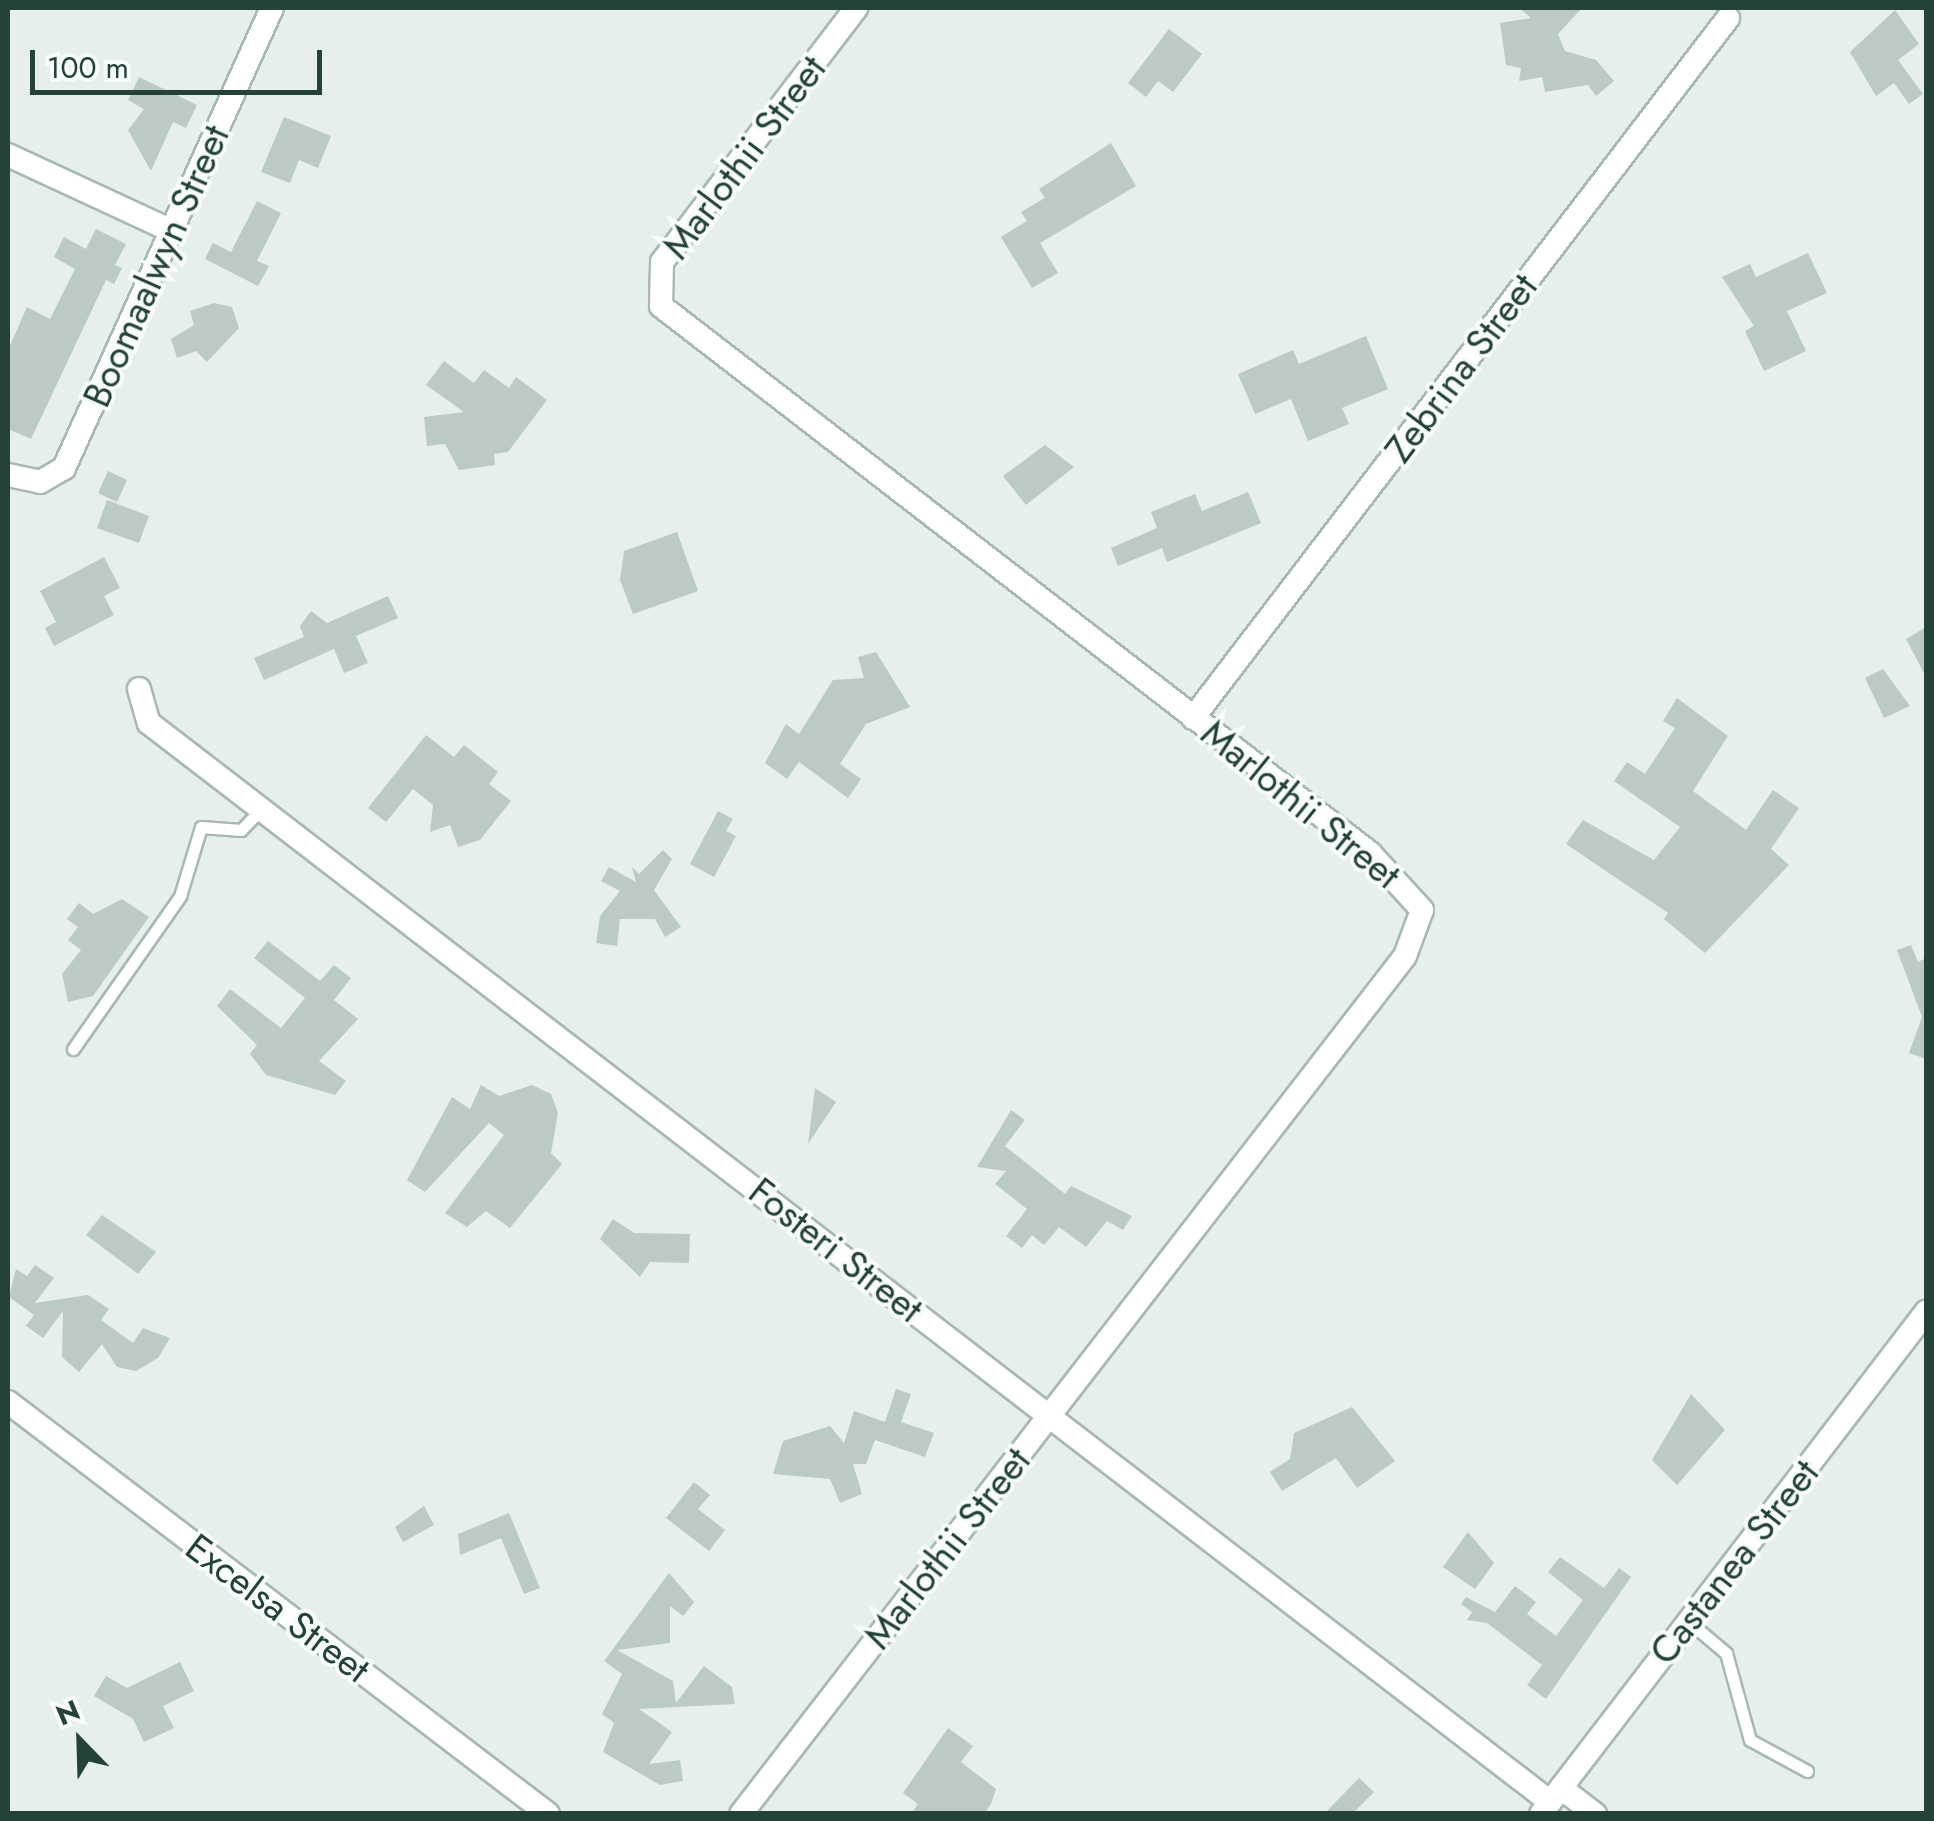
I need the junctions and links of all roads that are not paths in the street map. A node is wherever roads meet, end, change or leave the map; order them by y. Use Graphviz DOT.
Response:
graph roads {
  1 [pos="272,8"];
  2 [pos="856,8"];
  3 [pos="1728,18"];
  4 [pos="8,155"];
  5 [pos="172,231"];
  6 [pos="8,475"];
  7 [pos="139,689"];
  8 [pos="1193,718"];
  9 [pos="261,809"];
  10 [pos="73,1048"];
  11 [pos="1926,1312"];
  12 [pos="8,1402"];
  13 [pos="1050,1415"];
  14 [pos="1688,1621"];
  15 [pos="1807,1771"];
  16 [pos="1550,1801"];
  17 [pos="548,1814"];
  18 [pos="741,1814"];
  19 [pos="1594,1814"];
  1 -- 5 [label="street, Boomaalwyn Street"];
  2 -- 8 [label="street, Marlothii Street"];
  3 -- 8 [label="street, Zebrina Street"];
  4 -- 5 [label="street"];
  5 -- 6 [label="street, Boomaalwyn Street"];
  7 -- 9 [label="street, Fosteri Street"];
  8 -- 13 [label="street, Marlothii Street"];
  9 -- 10 [label="lane"];
  9 -- 13 [label="street, Fosteri Street"];
  11 -- 14 [label="street, Castanea Street"];
  12 -- 17 [label="street, Excelsa Street"];
  13 -- 16 [label="street, Fosteri Street"];
  13 -- 18 [label="street, Marlothii Street"];
  14 -- 15 [label="lane"];
  14 -- 16 [label="street, Castanea Street"];
  16 -- 19 [label="street, Fosteri Street"];
}
